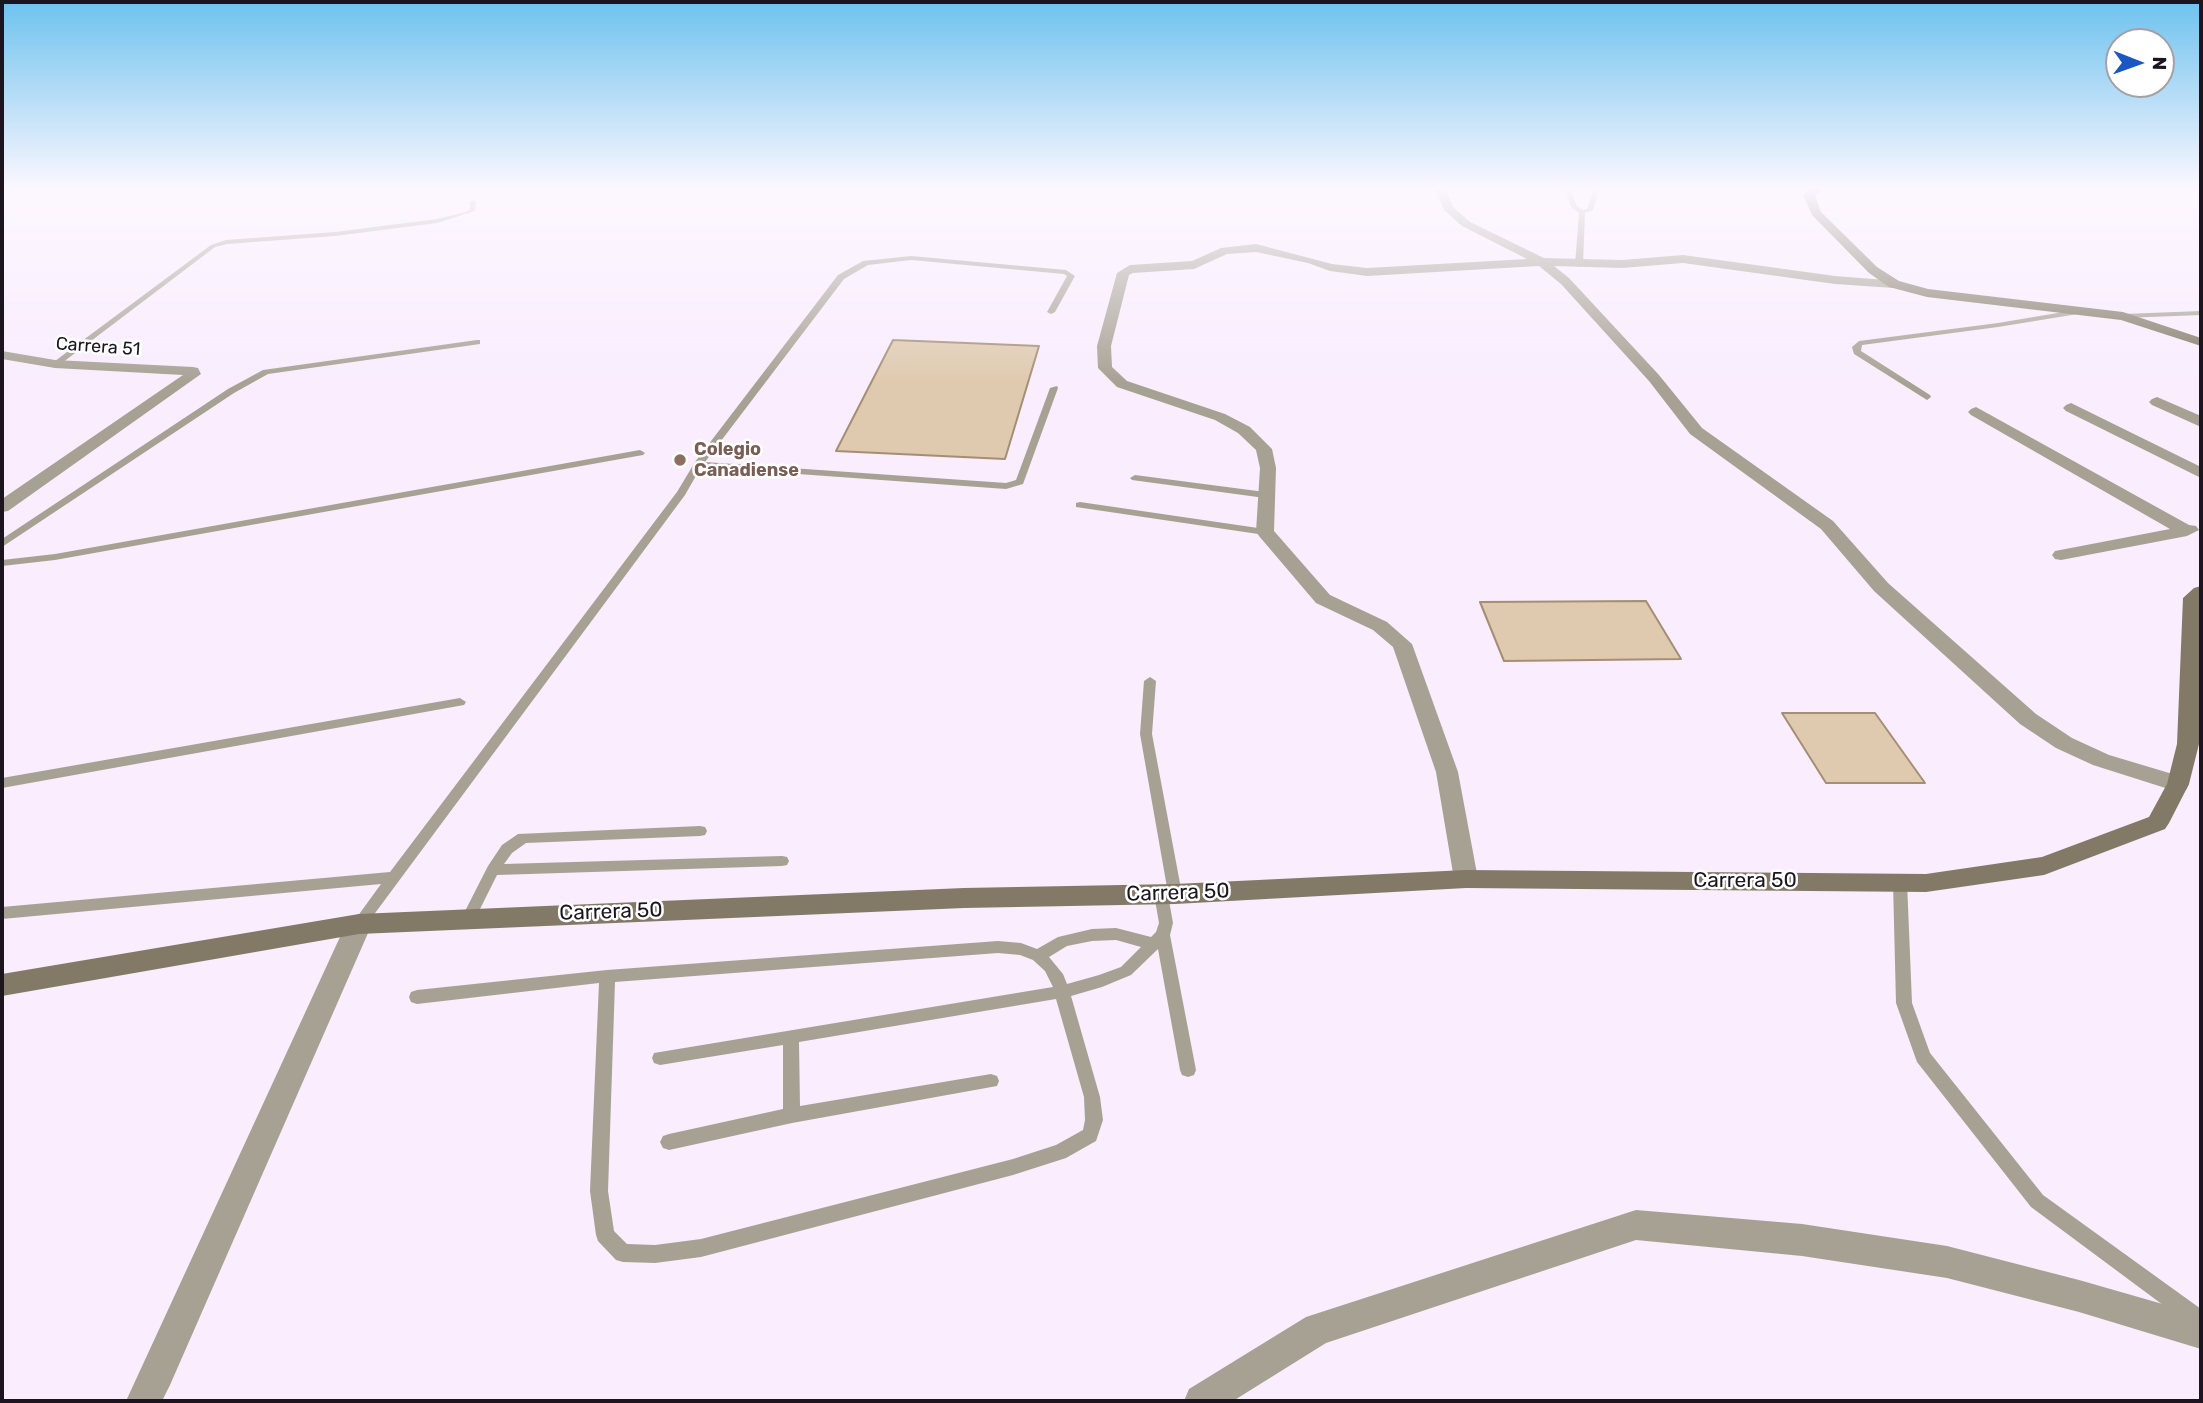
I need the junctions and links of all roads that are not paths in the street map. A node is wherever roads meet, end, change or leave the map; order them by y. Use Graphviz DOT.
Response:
graph roads {
  1 [pos="203,253"];
  2 [pos="1220,253"];
  3 [pos="1283,253"];
  4 [pos="1525,253"];
  5 [pos="1580,253"];
  6 [pos="1856,253"];
  7 [pos="1542,262"];
  8 [pos="1579,265"];
  9 [pos="1894,284"];
  10 [pos="2088,310"];
  11 [pos="1051,312"];
  12 [pos="2201,313"];
  13 [pos="2123,316"];
  14 [pos="477,342"];
  15 [pos="2201,342"];
  16 [pos="2,355"];
  17 [pos="55,364"];
  18 [pos="1054,388"];
  19 [pos="1927,397"];
  20 [pos="2157,402"];
  21 [pos="2071,408"];
  22 [pos="1976,412"];
  23 [pos="2201,422"];
  24 [pos="640,453"];
  25 [pos="698,464"];
  26 [pos="2201,473"];
  27 [pos="1135,478"];
  28 [pos="1265,495"];
  29 [pos="1080,505"];
  30 [pos="2,507"];
  31 [pos="2194,530"];
  32 [pos="1265,532"];
  33 [pos="2,544"];
  34 [pos="2062,555"];
  35 [pos="2,563"];
  36 [pos="2198,597"];
  37 [pos="1150,681"];
  38 [pos="460,702"];
  39 [pos="2,783"];
  40 [pos="2178,784"];
  41 [pos="700,831"];
  42 [pos="782,861"];
  43 [pos="493,870"];
  44 [pos="394,877"];
  45 [pos="1466,879"];
  46 [pos="1900,882"];
  47 [pos="1168,894"];
  48 [pos="2,913"];
  49 [pos="469,918"];
  50 [pos="359,924"];
  51 [pos="1158,939"];
  52 [pos="1038,956"];
  53 [pos="607,976"];
  54 [pos="2,985"];
  55 [pos="1062,992"];
  56 [pos="417,997"];
  57 [pos="791,1036"];
  58 [pos="660,1058"];
  59 [pos="1188,1070"];
  60 [pos="991,1081"];
  61 [pos="792,1115"];
  62 [pos="669,1142"];
  63 [pos="2201,1321"];
  64 [pos="2201,1332"];
  65 [pos="143,1401"];
  66 [pos="1201,1401"];
  1 -- 17 [label="lane"];
  2 -- 28 [label="street"];
  3 -- 7 [label="street"];
  4 -- 7 [label="street"];
  5 -- 8 [label="lane"];
  6 -- 9 [label="main road"];
  7 -- 8 [label="street"];
  7 -- 40 [label="street"];
  8 -- 9 [label="street"];
  9 -- 10 [label="main road"];
  10 -- 13 [label="main road"];
  10 -- 19 [label="lane"];
  11 -- 25 [label="lane"];
  12 -- 13 [label="lane"];
  13 -- 15 [label="main road"];
  14 -- 33 [label="lane"];
  16 -- 17 [label="street, Carrera 51"];
  17 -- 30 [label="street, Carrera 51"];
  18 -- 25 [label="lane"];
  20 -- 23 [label="street"];
  21 -- 26 [label="street"];
  22 -- 31 [label="street"];
  24 -- 35 [label="lane"];
  25 -- 44 [label="lane"];
  27 -- 28 [label="lane"];
  28 -- 32 [label="street"];
  29 -- 32 [label="lane"];
  31 -- 34 [label="street"];
  32 -- 45 [label="street"];
  36 -- 40 [label="main road, Carrera 50"];
  37 -- 47 [label="lane"];
  38 -- 39 [label="lane"];
  40 -- 46 [label="main road, Carrera 50"];
  41 -- 43 [label="lane"];
  42 -- 43 [label="lane"];
  43 -- 49 [label="lane"];
  44 -- 48 [label="lane"];
  44 -- 50 [label="lane"];
  45 -- 46 [label="main road, Carrera 50"];
  45 -- 47 [label="main road, Carrera 50"];
  46 -- 63 [label="lane"];
  47 -- 49 [label="main road, Carrera 50"];
  47 -- 51 [label="lane"];
  49 -- 50 [label="main road, Carrera 50"];
  50 -- 54 [label="main road, Carrera 50"];
  50 -- 65 [label="street"];
  51 -- 52 [label="lane"];
  51 -- 55 [label="lane"];
  51 -- 59 [label="lane"];
  52 -- 53 [label="lane"];
  52 -- 55 [label="lane"];
  53 -- 55 [label="lane"];
  53 -- 56 [label="lane"];
  55 -- 57 [label="lane"];
  57 -- 58 [label="lane"];
  57 -- 61 [label="lane"];
  60 -- 61 [label="lane"];
  61 -- 62 [label="lane"];
  64 -- 66 [label="street"];
}
